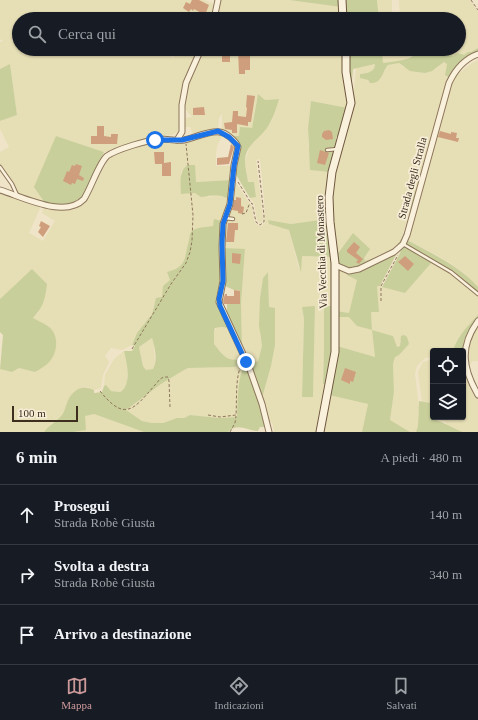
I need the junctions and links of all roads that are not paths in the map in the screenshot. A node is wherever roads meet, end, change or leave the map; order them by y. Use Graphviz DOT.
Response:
graph roads {
  1 [pos="218,0"];
  2 [pos="342,0"];
  3 [pos="215,12"];
  4 [pos="343,12"];
  5 [pos="478,54"];
  6 [pos="198,56"];
  7 [pos="346,56"];
  8 [pos="177,140"];
  9 [pos="339,149"];
  10 [pos="327,150"];
  11 [pos="0,167"];
  12 [pos="0,190"];
  13 [pos="17,196"];
  14 [pos="225,218"];
  15 [pos="233,219"];
  16 [pos="402,244"];
  17 [pos="335,265"];
  18 [pos="478,294"];
  19 [pos="478,321"];
  20 [pos="478,395"];
  21 [pos="269,432"];
  22 [pos="320,432"];
  1 -- 3 [label="street"];
  2 -- 4 [label="street"];
  5 -- 16 [label="street, Strada degli Stralla"];
  6 -- 8 [label="street"];
  7 -- 9 [label="street, Via Vecchia di Monastero"];
  8 -- 13 [label="street"];
  8 -- 14 [label="street"];
  9 -- 10 [label="lane"];
  9 -- 17 [label="street, Via Vecchia di Monastero"];
  11 -- 13 [label="lane"];
  12 -- 13 [label="street"];
  14 -- 15 [label="lane"];
  14 -- 21 [label="street"];
  16 -- 17 [label="street"];
  16 -- 18 [label="lane"];
  17 -- 22 [label="street, Via Vecchia di Monastero"];
  19 -- 20 [label="street"];
}
